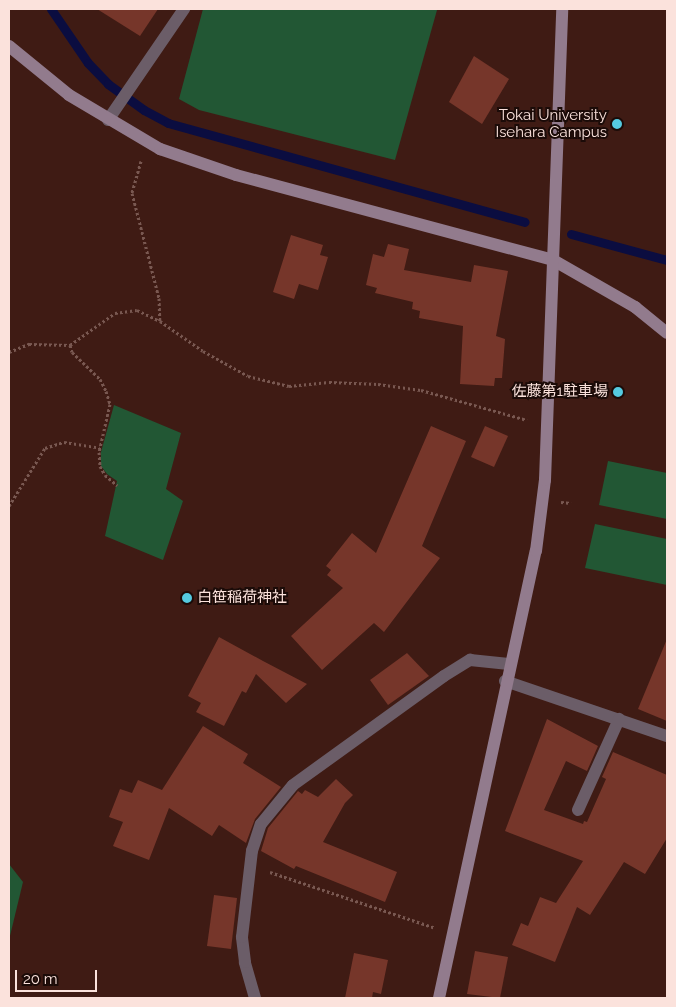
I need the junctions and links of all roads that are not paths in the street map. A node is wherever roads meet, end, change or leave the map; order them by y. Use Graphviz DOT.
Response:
graph roads {
  1 [pos="184,9"];
  2 [pos="562,9"];
  3 [pos="9,46"];
  4 [pos="108,120"];
  5 [pos="554,260"];
  6 [pos="667,333"];
  7 [pos="509,664"];
  8 [pos="505,681"];
  9 [pos="619,719"];
  10 [pos="667,736"];
  11 [pos="578,810"];
  12 [pos="256,998"];
  13 [pos="439,998"];
  1 -- 4 [label="street"];
  2 -- 5 [label="street"];
  3 -- 4 [label="street"];
  4 -- 5 [label="street"];
  5 -- 6 [label="street"];
  5 -- 7 [label="street"];
  7 -- 8 [label="street"];
  7 -- 12 [label="street"];
  8 -- 9 [label="street"];
  8 -- 13 [label="street"];
  9 -- 10 [label="street"];
  9 -- 11 [label="street"];
}
